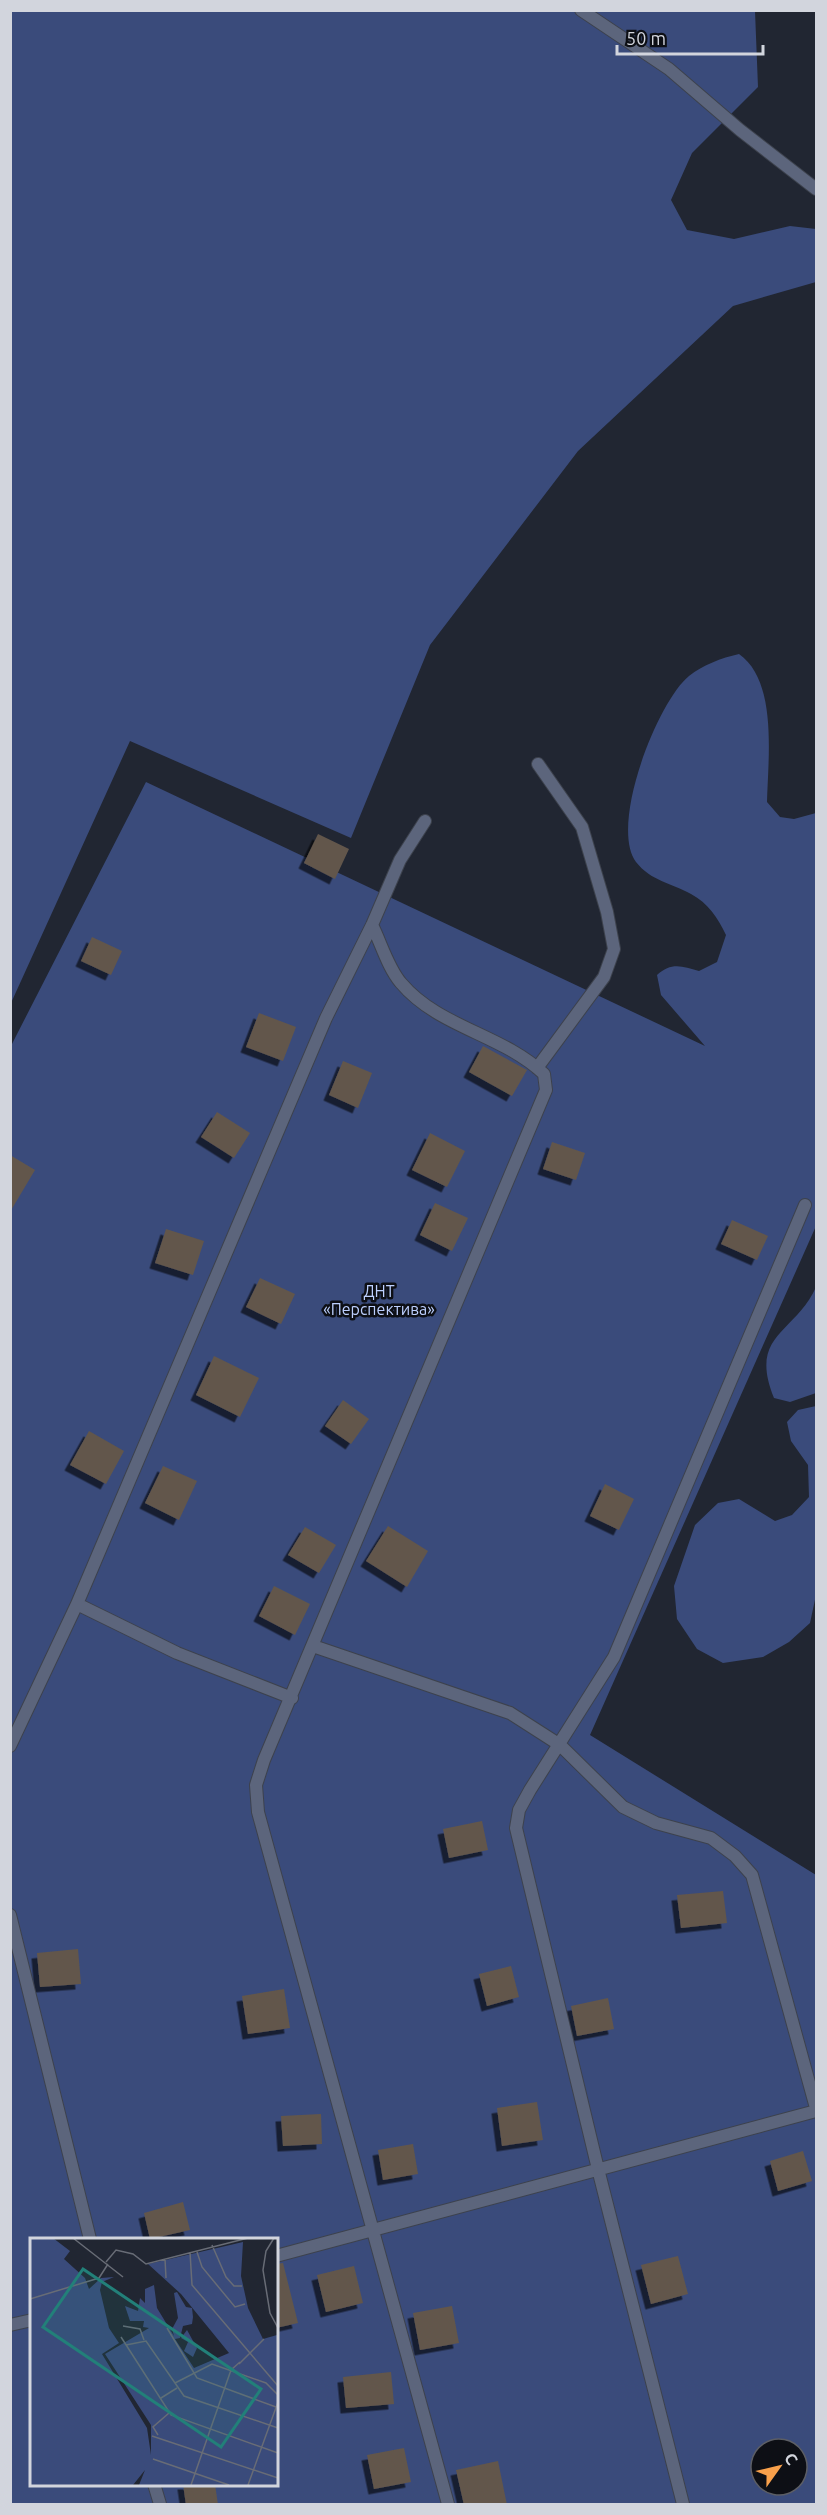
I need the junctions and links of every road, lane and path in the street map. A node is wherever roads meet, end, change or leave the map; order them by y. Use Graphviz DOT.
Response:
graph roads {
  1 [pos="581,10"];
  2 [pos="816,189"];
  3 [pos="538,764"];
  4 [pos="425,821"];
  5 [pos="372,926"];
  6 [pos="537,1068"];
  7 [pos="805,1205"];
  8 [pos="77,1604"];
  9 [pos="313,1646"];
  10 [pos="292,1698"];
  11 [pos="560,1745"];
  12 [pos="10,1746"];
  13 [pos="10,1915"];
  14 [pos="816,2109"];
  15 [pos="598,2169"];
  16 [pos="373,2230"];
  17 [pos="90,2238"];
  18 [pos="278,2255"];
  19 [pos="30,2320"];
  20 [pos="10,2325"];
  21 [pos="154,2485"];
  22 [pos="160,2505"];
  23 [pos="448,2505"];
  24 [pos="683,2505"];
  1 -- 2 [label="street"];
  3 -- 6 [label="street"];
  4 -- 5 [label="street"];
  5 -- 6 [label="street"];
  5 -- 8 [label="street"];
  6 -- 9 [label="street"];
  7 -- 11 [label="street"];
  8 -- 10 [label="street"];
  8 -- 12 [label="street"];
  9 -- 10 [label="street"];
  9 -- 11 [label="street"];
  10 -- 16 [label="street"];
  11 -- 14 [label="street"];
  11 -- 15 [label="street"];
  13 -- 17 [label="street"];
  14 -- 15 [label="street"];
  15 -- 16 [label="street"];
  15 -- 24 [label="street"];
  16 -- 18 [label="street"];
  16 -- 23 [label="street"];
  19 -- 20 [label="street"];
  21 -- 22 [label="street"];
}
